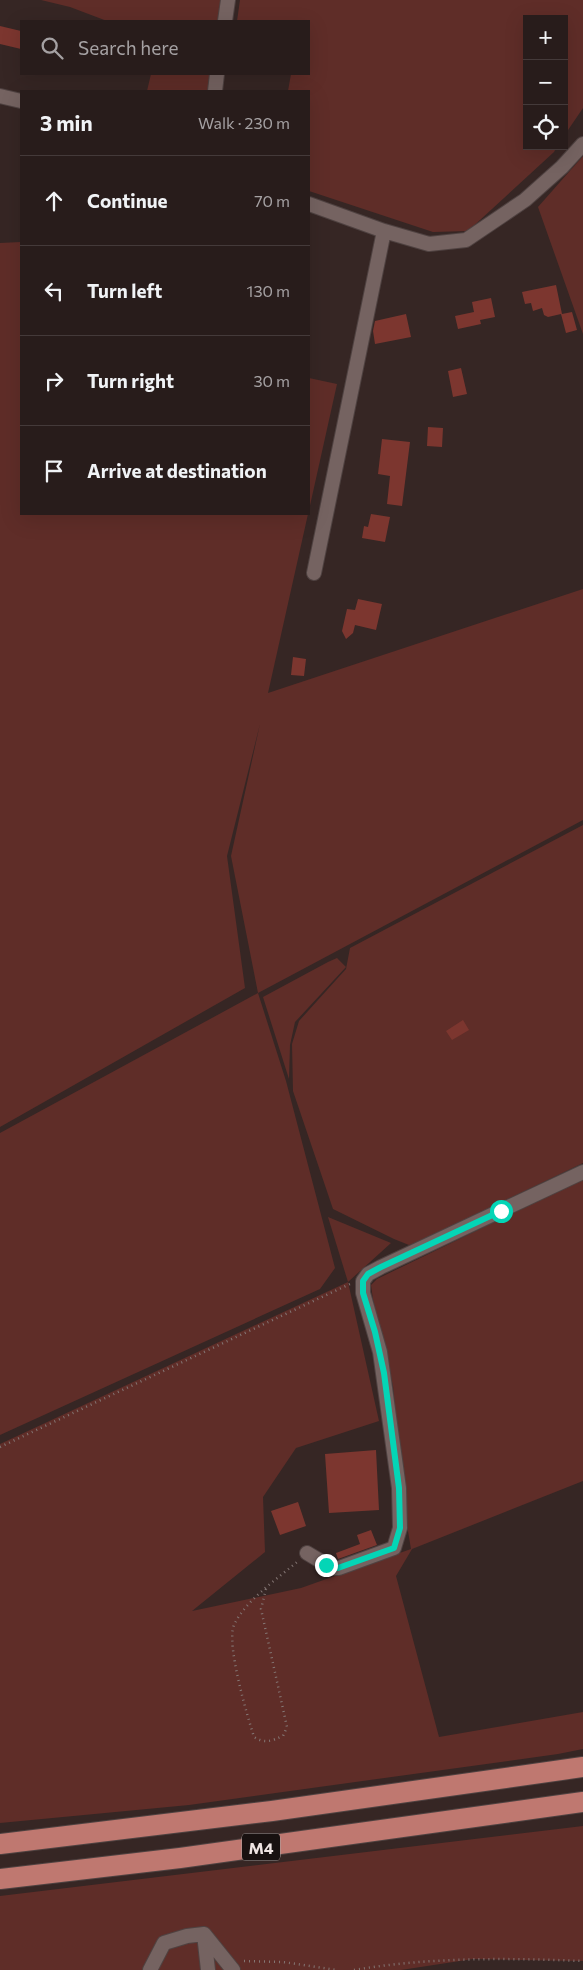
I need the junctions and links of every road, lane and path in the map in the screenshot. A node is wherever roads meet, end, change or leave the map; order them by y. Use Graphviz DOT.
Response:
graph roads {
  1 [pos="228,0"];
  2 [pos="225,20"];
  3 [pos="217,75"];
  4 [pos="215,90"];
  5 [pos="0,96"];
  6 [pos="20,101"];
  7 [pos="583,144"];
  8 [pos="310,204"];
  9 [pos="384,231"];
  10 [pos="314,573"];
  11 [pos="583,1172"];
  12 [pos="368,1274"];
  13 [pos="0,1447"];
  14 [pos="307,1553"];
  15 [pos="266,1588"];
  16 [pos="583,1761"];
  17 [pos="583,1767"];
  18 [pos="519,1776"];
  19 [pos="583,1802"];
  20 [pos="583,1807"];
  21 [pos="522,1811"];
  22 [pos="0,1844"];
  23 [pos="0,1878"];
  24 [pos="204,1934"];
  25 [pos="583,1961"];
  26 [pos="230,1967"];
  27 [pos="150,1970"];
  28 [pos="208,1970"];
  29 [pos="337,1970"];
  30 [pos="354,1970"];
  1 -- 2 [label="street"];
  3 -- 4 [label="street"];
  5 -- 6 [label="street"];
  7 -- 9 [label="street"];
  8 -- 9 [label="street"];
  9 -- 10 [label="street"];
  11 -- 12 [label="street"];
  12 -- 13 [label="path"];
  12 -- 14 [label="street"];
  14 -- 15 [label="path"];
  15 -- 15 [label="path"];
  16 -- 18 [label="highway"];
  17 -- 18 [label="highway, M4"];
  18 -- 22 [label="highway, M4"];
  19 -- 21 [label="highway, M4"];
  20 -- 21 [label="highway"];
  21 -- 23 [label="highway, M4"];
  24 -- 26 [label="street"];
  24 -- 27 [label="street"];
  24 -- 28 [label="street"];
  25 -- 30 [label="path"];
  26 -- 29 [label="path"];
}
